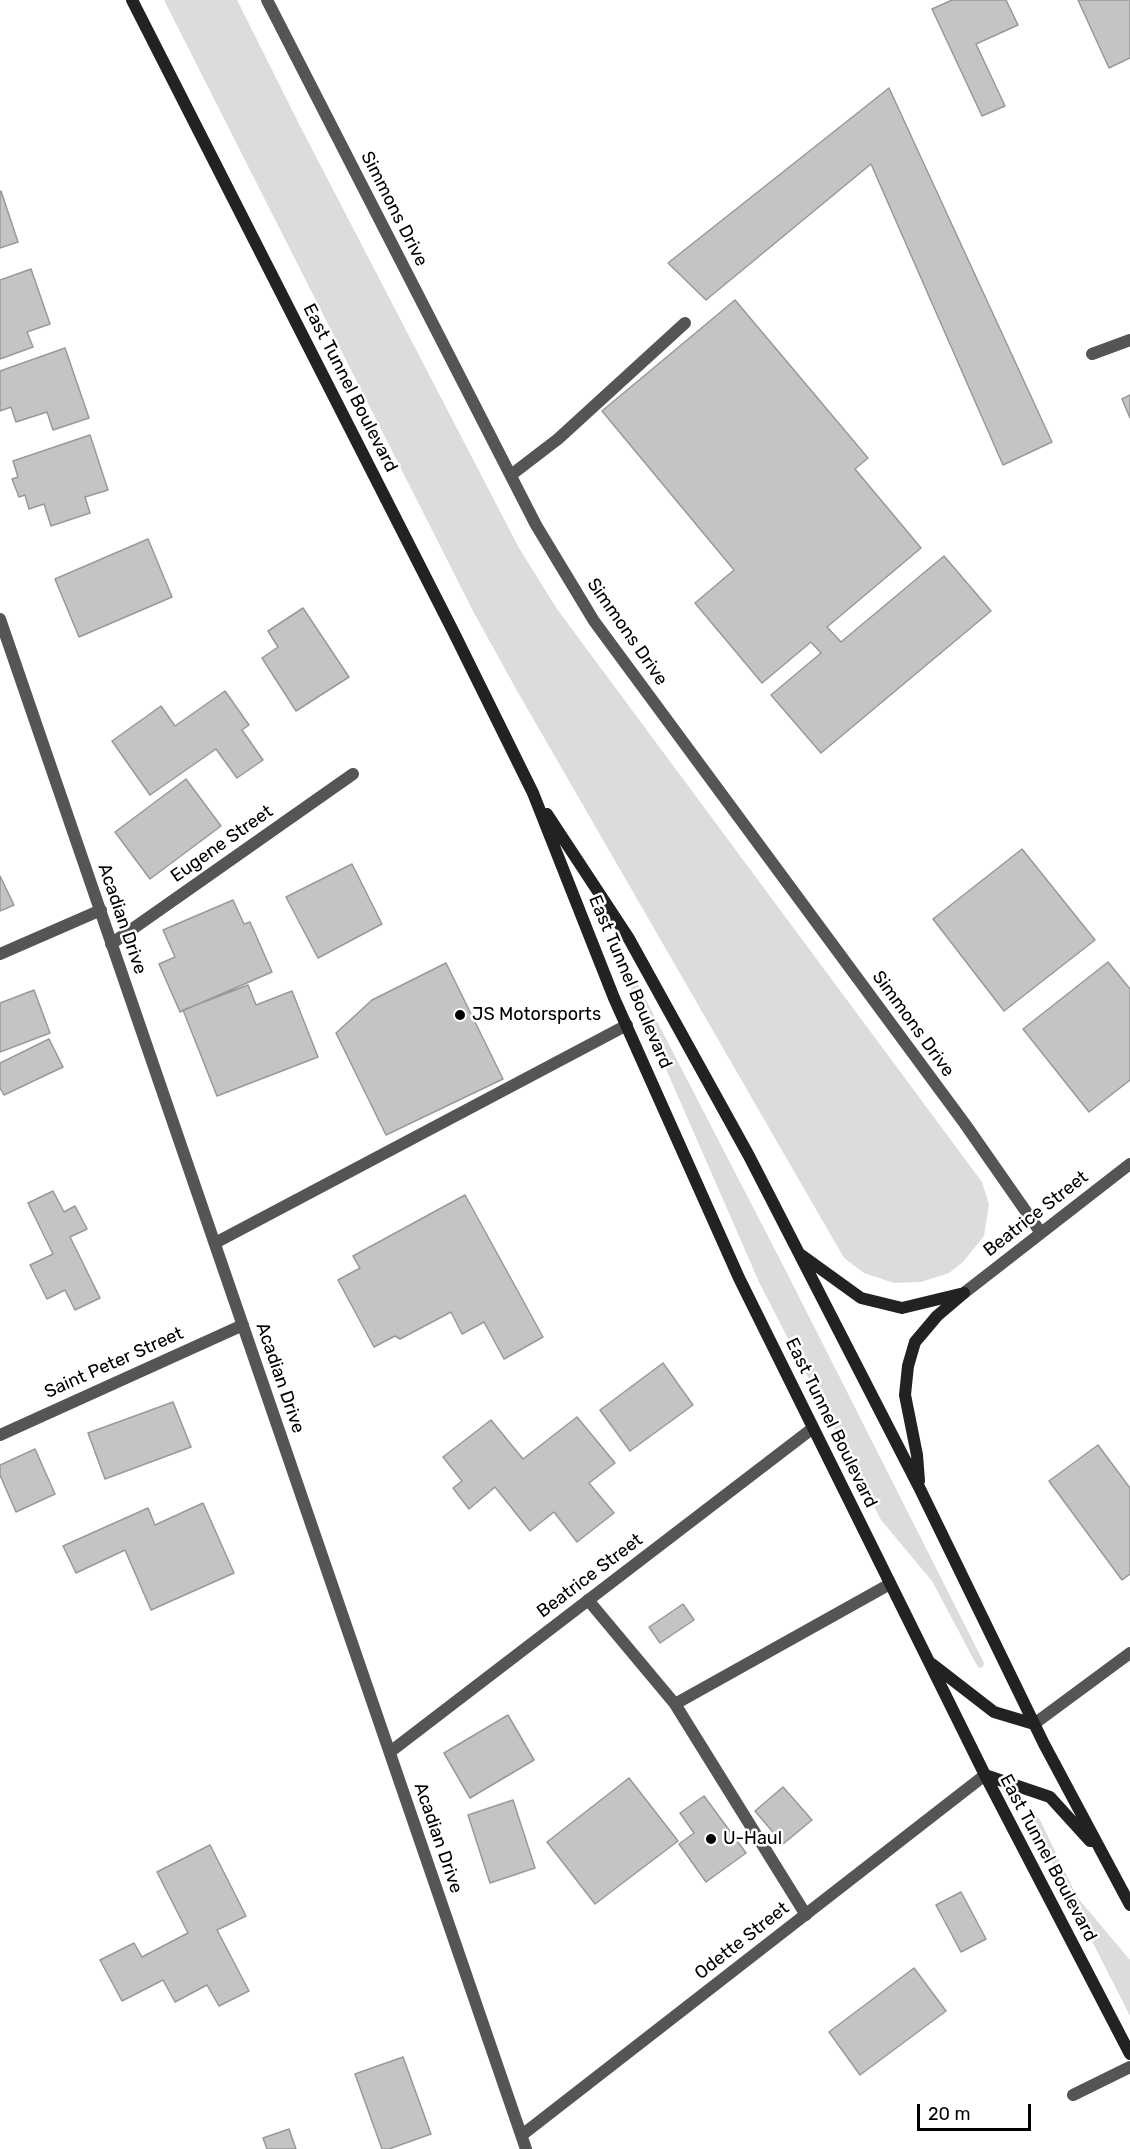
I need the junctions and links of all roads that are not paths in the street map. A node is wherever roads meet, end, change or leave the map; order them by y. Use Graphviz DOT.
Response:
graph roads {
  1 [pos="132,0"];
  2 [pos="267,0"];
  3 [pos="685,323"];
  4 [pos="1130,340"];
  5 [pos="1092,354"];
  6 [pos="511,475"];
  7 [pos="0,619"];
  8 [pos="353,774"];
  9 [pos="533,793"];
  10 [pos="101,910"];
  11 [pos="111,944"];
  12 [pos="0,954"];
  13 [pos="627,1025"];
  14 [pos="1130,1164"];
  15 [pos="1041,1233"];
  16 [pos="215,1243"];
  17 [pos="798,1252"];
  18 [pos="964,1293"];
  19 [pos="243,1325"];
  20 [pos="813,1428"];
  21 [pos="0,1435"];
  22 [pos="920,1489"];
  23 [pos="890,1584"];
  24 [pos="588,1600"];
  25 [pos="1130,1653"];
  26 [pos="929,1661"];
  27 [pos="675,1704"];
  28 [pos="1034,1724"];
  29 [pos="390,1752"];
  30 [pos="985,1775"];
  31 [pos="1103,1855"];
  32 [pos="1130,1905"];
  33 [pos="806,1915"];
  34 [pos="1130,2054"];
  35 [pos="1130,2067"];
  36 [pos="1073,2095"];
  37 [pos="522,2135"];
  38 [pos="526,2149"];
  1 -- 9 [label="main road, East Tunnel Boulevard"];
  2 -- 6 [label="street, Simmons Drive"];
  3 -- 6 [label="street"];
  4 -- 5 [label="street"];
  6 -- 15 [label="street, Simmons Drive"];
  7 -- 10 [label="street, Acadian Drive"];
  8 -- 11 [label="street, Eugene Street"];
  9 -- 13 [label="main road, East Tunnel Boulevard"];
  9 -- 17 [label="main road, East Tunnel Boulevard"];
  10 -- 11 [label="street, Acadian Drive"];
  10 -- 12 [label="street"];
  11 -- 16 [label="street, Acadian Drive"];
  13 -- 16 [label="street"];
  13 -- 20 [label="main road, East Tunnel Boulevard"];
  14 -- 15 [label="street, Beatrice Street"];
  15 -- 18 [label="street, Beatrice Street"];
  16 -- 19 [label="street, Acadian Drive"];
  17 -- 18 [label="main road"];
  17 -- 22 [label="main road, East Tunnel Boulevard"];
  18 -- 22 [label="main road"];
  19 -- 21 [label="street, Saint Peter Street"];
  19 -- 29 [label="street, Acadian Drive"];
  20 -- 23 [label="main road, East Tunnel Boulevard"];
  20 -- 24 [label="street, Beatrice Street"];
  22 -- 28 [label="main road, East Tunnel Boulevard"];
  23 -- 26 [label="main road, East Tunnel Boulevard"];
  23 -- 27 [label="street"];
  24 -- 27 [label="street"];
  24 -- 29 [label="street, Beatrice Street"];
  25 -- 28 [label="street"];
  26 -- 28 [label="main road"];
  26 -- 30 [label="main road, East Tunnel Boulevard"];
  27 -- 33 [label="street"];
  28 -- 31 [label="main road, East Tunnel Boulevard"];
  29 -- 37 [label="street, Acadian Drive"];
  30 -- 31 [label="main road"];
  30 -- 33 [label="street, Odette Street"];
  30 -- 34 [label="main road, East Tunnel Boulevard"];
  31 -- 32 [label="main road, East Tunnel Boulevard"];
  33 -- 37 [label="street, Odette Street"];
  35 -- 36 [label="street"];
  37 -- 38 [label="street, Acadian Drive"];
}
